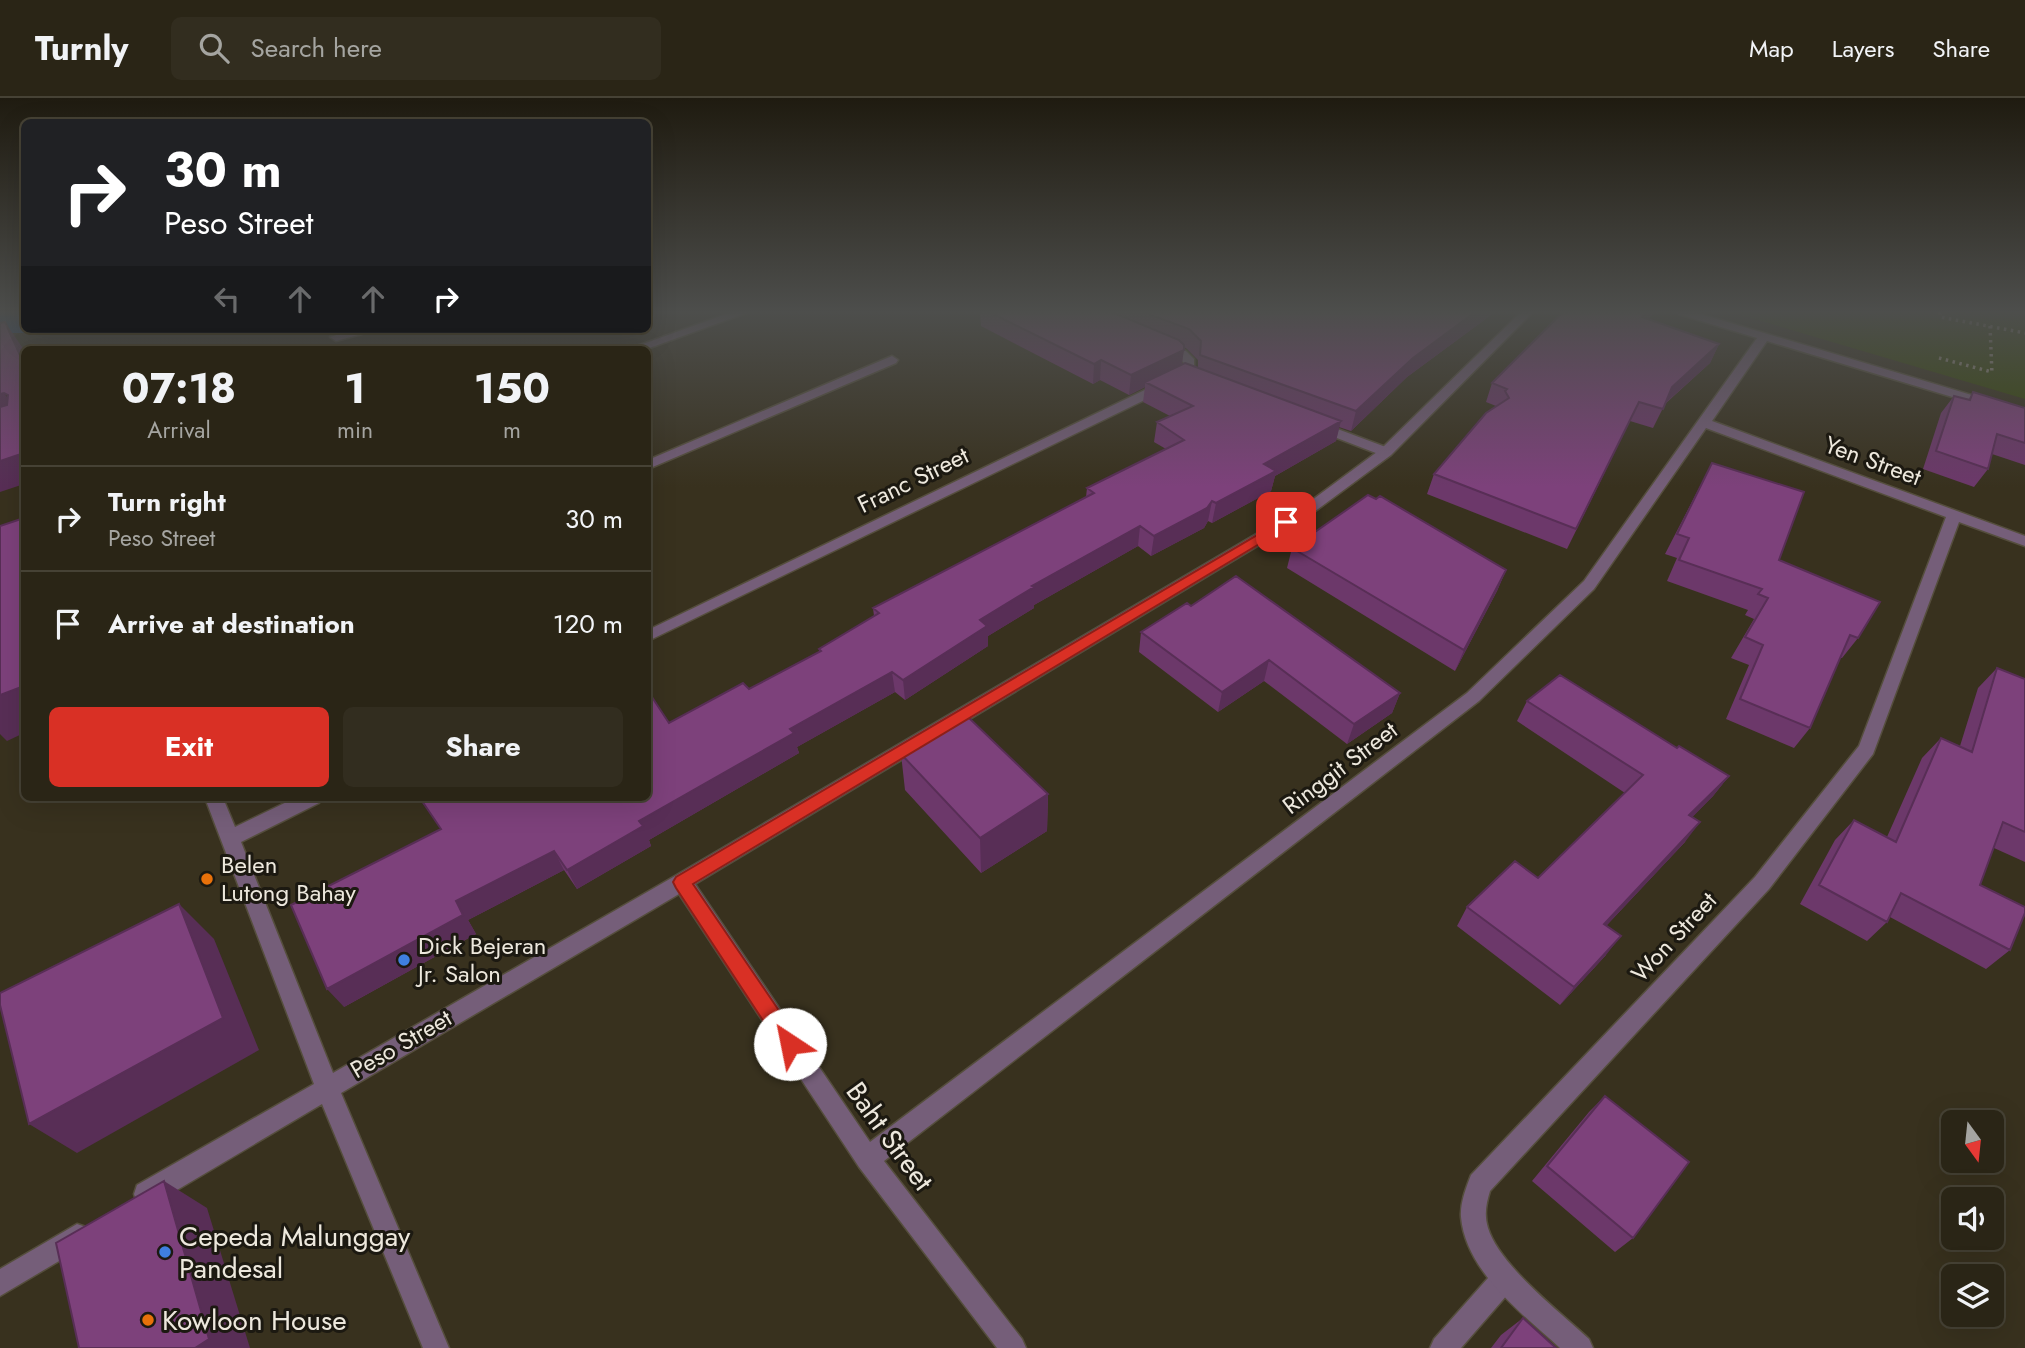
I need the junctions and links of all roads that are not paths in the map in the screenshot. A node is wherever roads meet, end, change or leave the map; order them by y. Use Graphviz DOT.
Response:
graph roads {
  1 [pos="868,370"];
  2 [pos="1190,370"];
  3 [pos="1468,370"];
  4 [pos="1741,370"];
  5 [pos="1876,370"];
  6 [pos="2025,415"];
  7 [pos="1298,419"];
  8 [pos="1705,423"];
  9 [pos="1386,452"];
  10 [pos="651,463"];
  11 [pos="1954,515"];
  12 [pos="2025,541"];
  13 [pos="651,635"];
  14 [pos="215,801"];
  15 [pos="306,801"];
  16 [pos="230,838"];
  17 [pos="682,882"];
  18 [pos="327,1087"];
  19 [pos="867,1159"];
  20 [pos="127,1205"];
  21 [pos="93,1227"];
  22 [pos="1505,1278"];
  23 [pos="0,1283"];
  24 [pos="436,1348"];
  25 [pos="1013,1348"];
  26 [pos="1443,1348"];
  27 [pos="1580,1348"];
  1 -- 10 [label="street"];
  2 -- 13 [label="street, Franc Street"];
  3 -- 9 [label="street, Peso Street"];
  4 -- 8 [label="street, Ringgit Street"];
  5 -- 6 [label="street"];
  7 -- 9 [label="street"];
  8 -- 11 [label="street, Yen Street"];
  8 -- 19 [label="street, Ringgit Street"];
  9 -- 17 [label="street, Peso Street"];
  11 -- 12 [label="street, Yen Street"];
  11 -- 22 [label="street, Won Street"];
  14 -- 16 [label="street"];
  15 -- 16 [label="street"];
  16 -- 18 [label="street"];
  17 -- 18 [label="street, Peso Street"];
  17 -- 19 [label="street, Baht Street"];
  18 -- 20 [label="street, Peso Street"];
  18 -- 24 [label="street"];
  19 -- 25 [label="street, Baht Street"];
  21 -- 23 [label="street"];
  22 -- 26 [label="street"];
  22 -- 27 [label="street, Won Street"];
}
